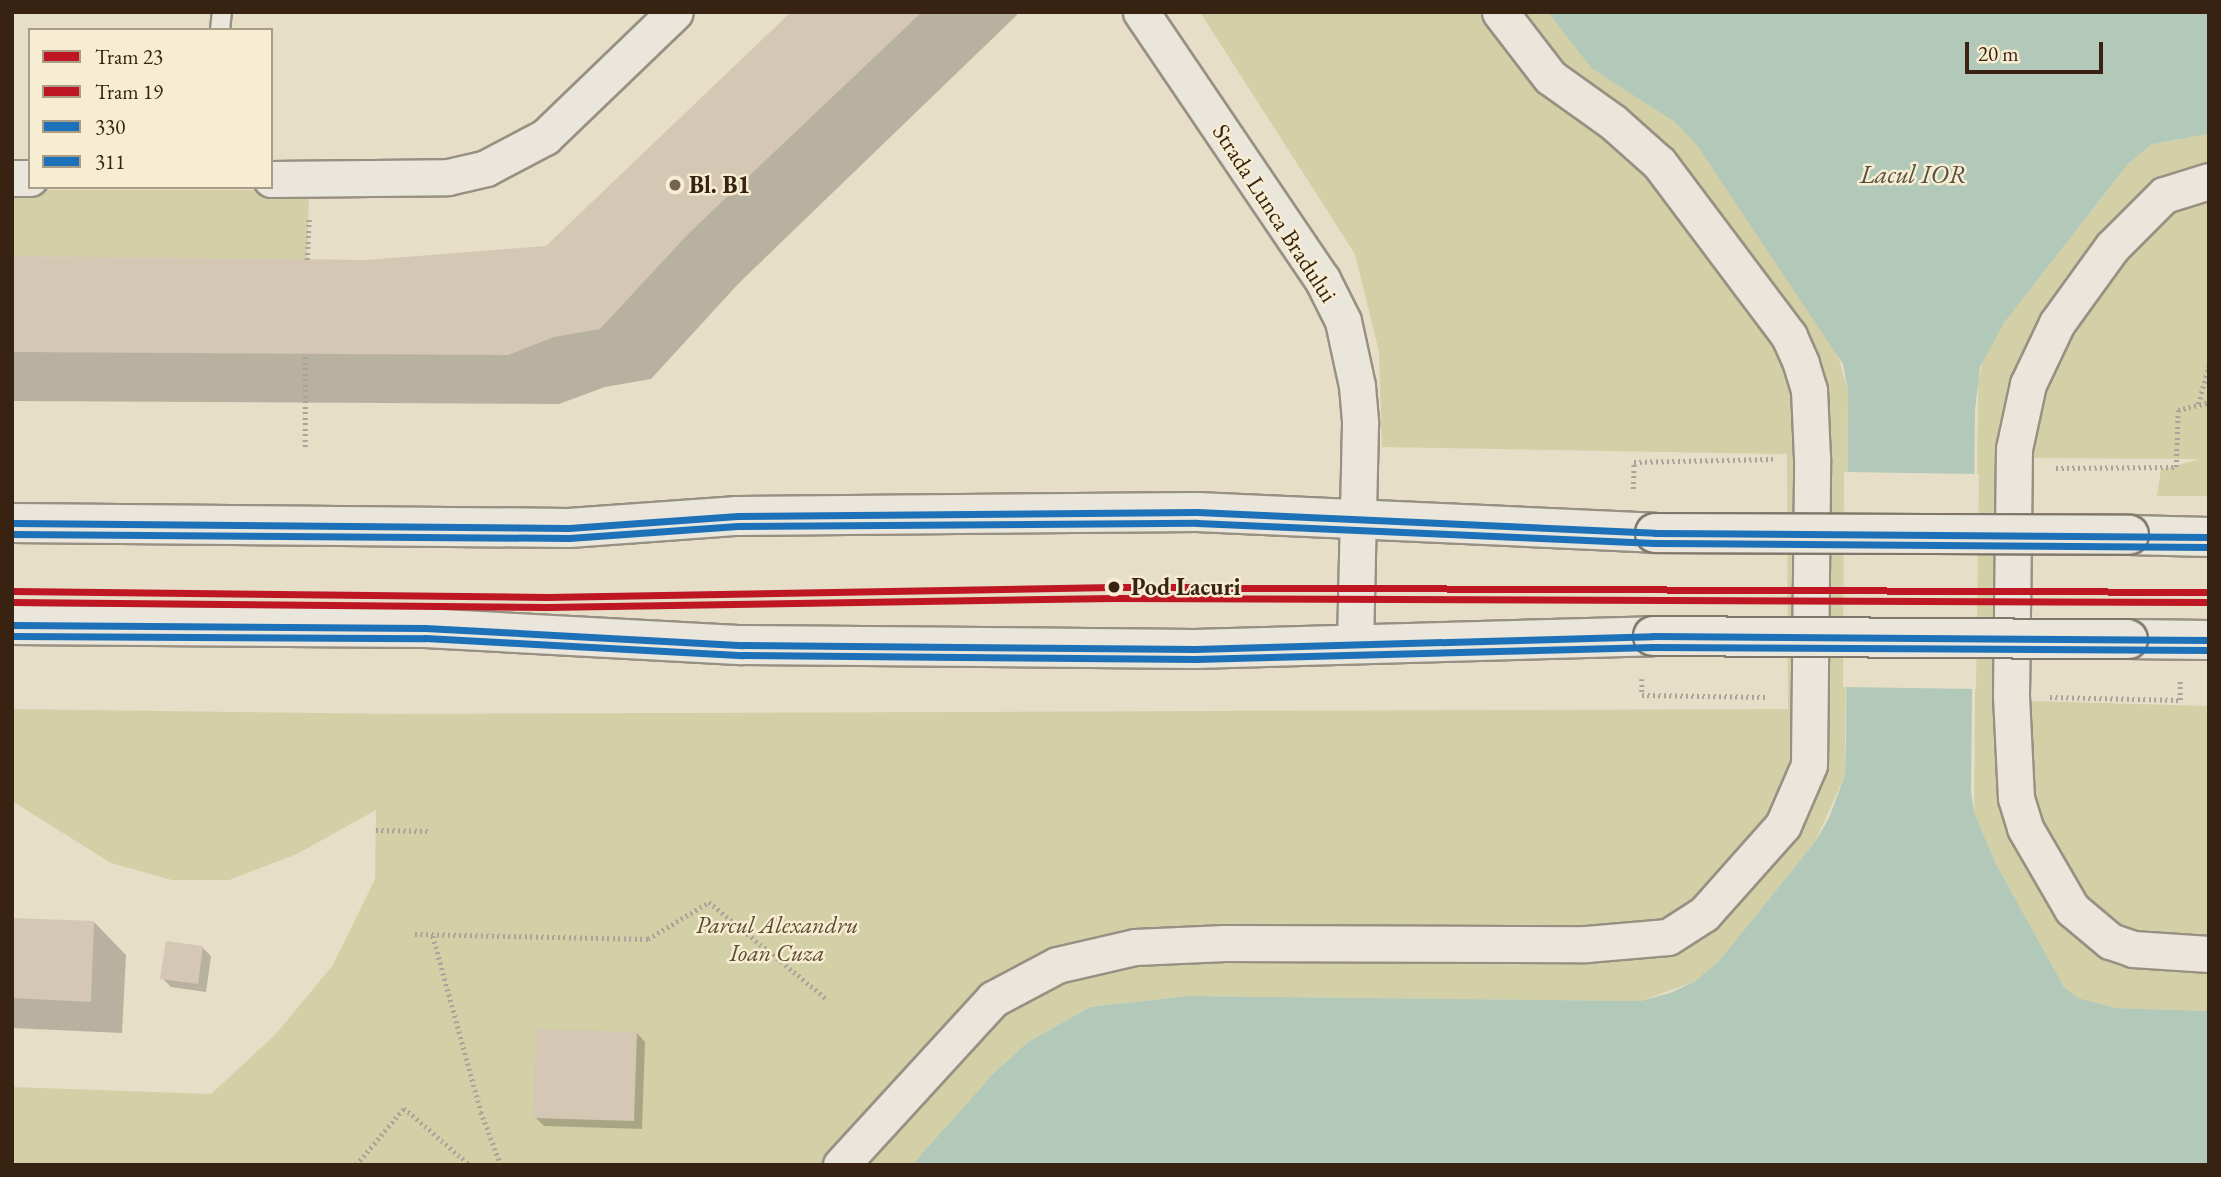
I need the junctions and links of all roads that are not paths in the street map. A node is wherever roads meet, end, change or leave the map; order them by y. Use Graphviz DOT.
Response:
graph roads {
  1 [pos="676,12"];
  2 [pos="1141,12"];
  3 [pos="1500,12"];
  4 [pos="273,178"];
  5 [pos="2209,181"];
  6 [pos="1359,518"];
  7 [pos="12,523"];
  8 [pos="2209,537"];
  9 [pos="12,625"];
  10 [pos="2209,640"];
  11 [pos="1355,643"];
  12 [pos="2209,954"];
  13 [pos="841,1165"];
  1 -- 4 [label="street"];
  2 -- 6 [label="street, Strada Lunca Bradului"];
  3 -- 13 [label="street"];
  5 -- 12 [label="street"];
  6 -- 7 [label="main road"];
  6 -- 8 [label="main road, bridge"];
  6 -- 11 [label="street, Strada Lunca Bradului"];
  9 -- 11 [label="main road"];
  10 -- 11 [label="main road, bridge"];
}
